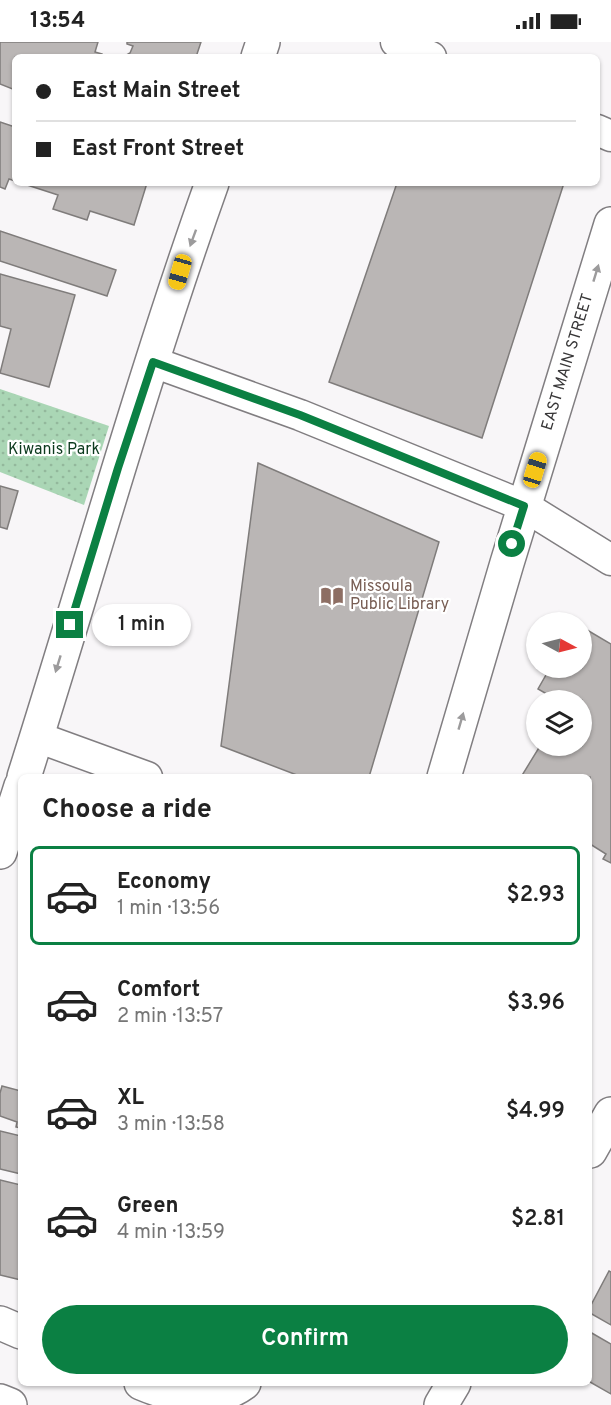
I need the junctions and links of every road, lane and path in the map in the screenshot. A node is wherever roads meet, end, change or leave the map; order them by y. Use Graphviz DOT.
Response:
graph roads {
  1 [pos="396,42"];
  2 [pos="424,54"];
  3 [pos="211,186"];
  4 [pos="611,224"];
  5 [pos="153,362"];
  6 [pos="524,506"];
  7 [pos="611,560"];
  8 [pos="37,737"];
  9 [pos="25,774"];
  10 [pos="139,774"];
  11 [pos="445,774"];
  12 [pos="18,795"];
  13 [pos="0,852"];
  14 [pos="0,1323"];
  15 [pos="18,1331"];
  16 [pos="148,1386"];
  17 [pos="239,1386"];
  18 [pos="257,1386"];
  19 [pos="452,1386"];
  20 [pos="0,1401"];
  21 [pos="10,1405"];
  22 [pos="251,1405"];
  23 [pos="441,1405"];
  1 -- 2 [label="street"];
  3 -- 5 [label="main road, one-way"];
  6 -- 4 [label="main road, EAST MAIN STREET, one-way"];
  5 -- 6 [label="street"];
  5 -- 8 [label="main road, one-way"];
  6 -- 7 [label="street"];
  11 -- 6 [label="main road, EAST MAIN STREET, one-way"];
  8 -- 9 [label="main road"];
  8 -- 10 [label="street"];
  12 -- 13 [label="main road"];
  14 -- 15 [label="main road"];
  16 -- 17 [label="main road"];
  18 -- 22 [label="main road"];
  19 -- 23 [label="main road"];
  20 -- 21 [label="main road"];
}
